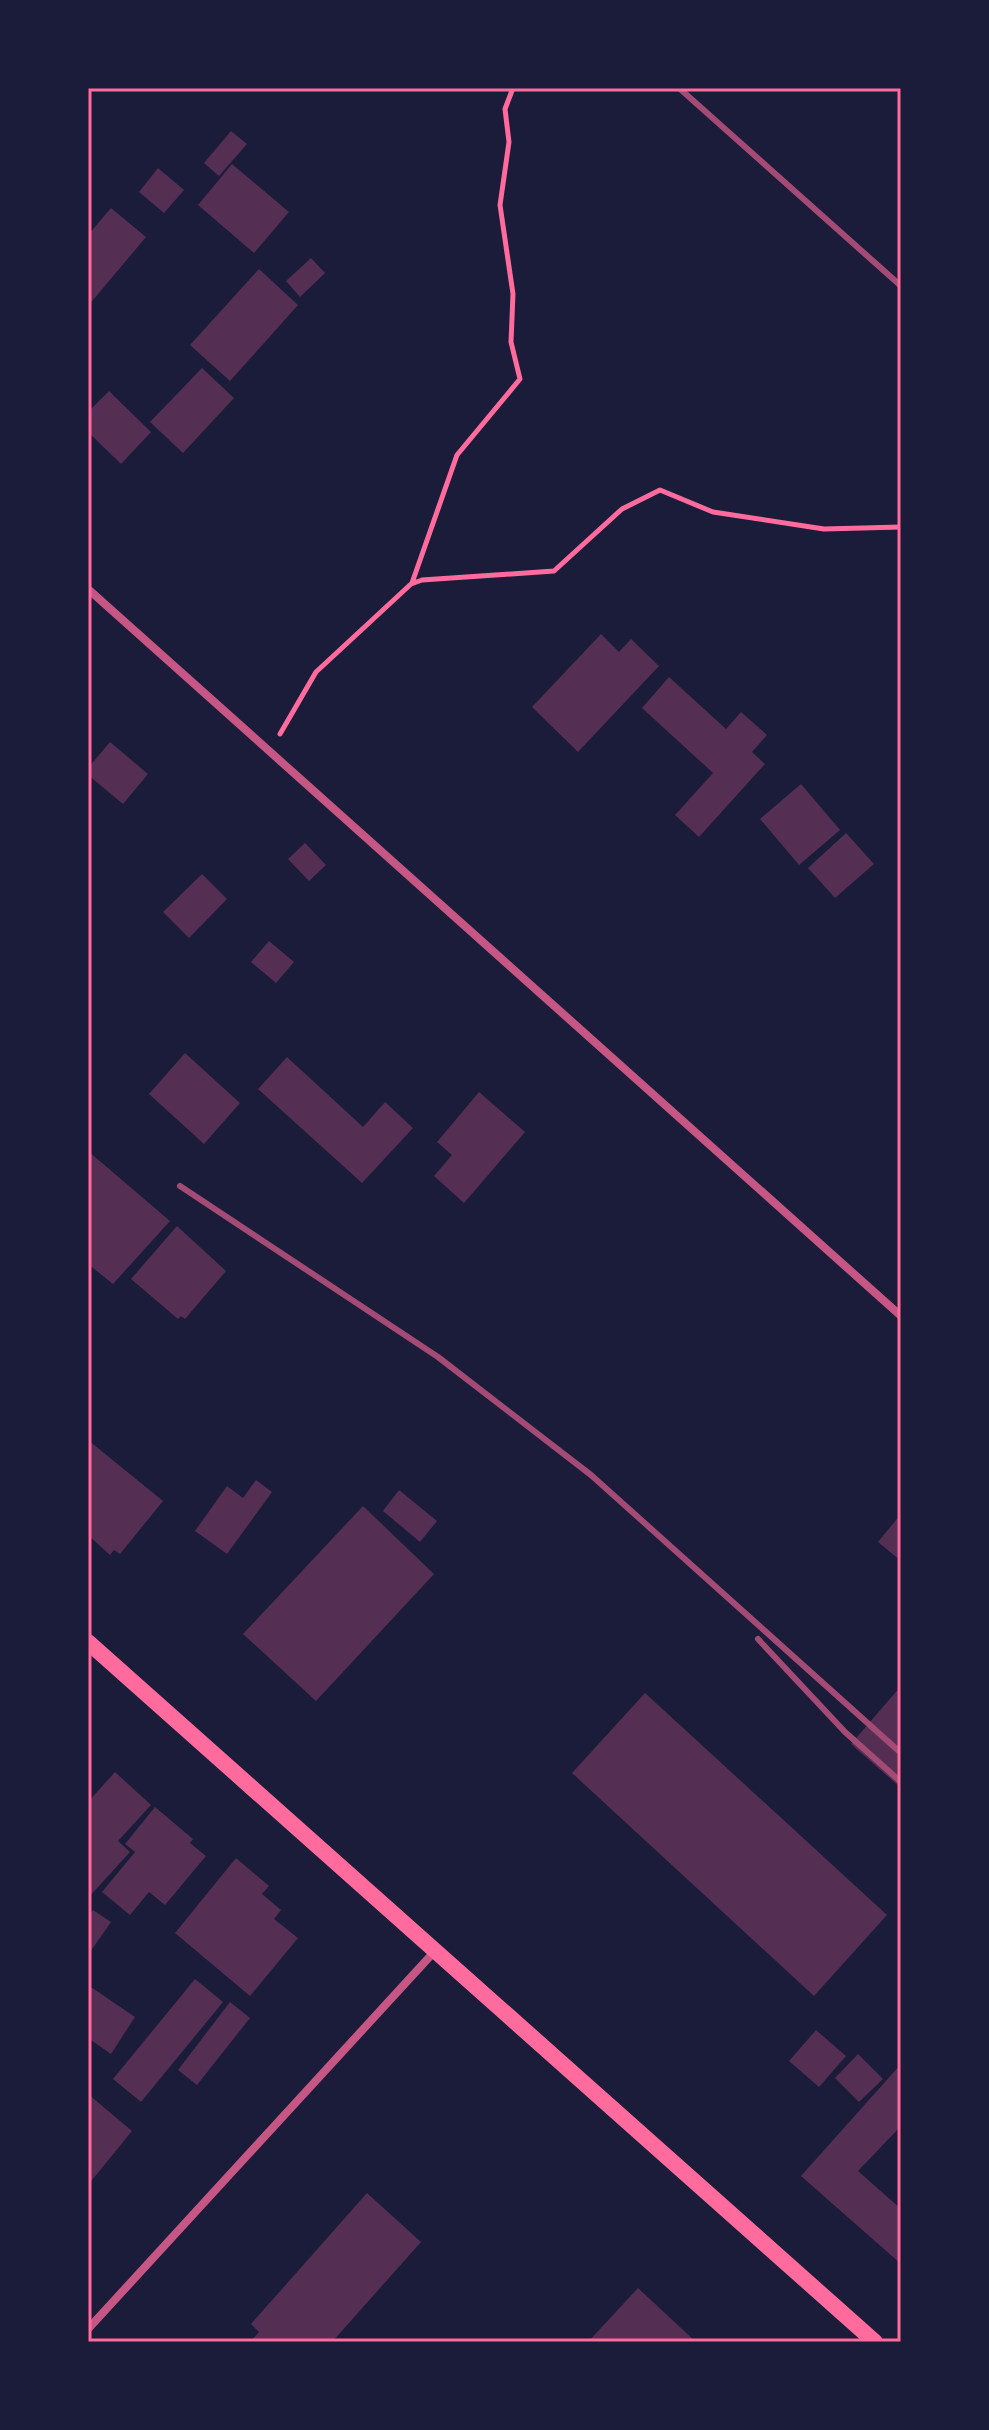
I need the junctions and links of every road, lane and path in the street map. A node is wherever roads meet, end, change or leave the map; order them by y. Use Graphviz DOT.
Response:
graph roads {
  1 [pos="513,88"];
  2 [pos="901,527"];
  3 [pos="411,584"];
  4 [pos="88,589"];
  5 [pos="269,752"];
  6 [pos="901,1316"];
  7 [pos="88,1642"];
  8 [pos="434,1952"];
  9 [pos="88,2329"];
  10 [pos="875,2342"];
  1 -- 3 [label="path"];
  2 -- 3 [label="path"];
  3 -- 5 [label="path"];
  4 -- 5 [label="street"];
  5 -- 6 [label="street"];
  7 -- 8 [label="main road"];
  8 -- 9 [label="street"];
  8 -- 10 [label="main road"];
}
